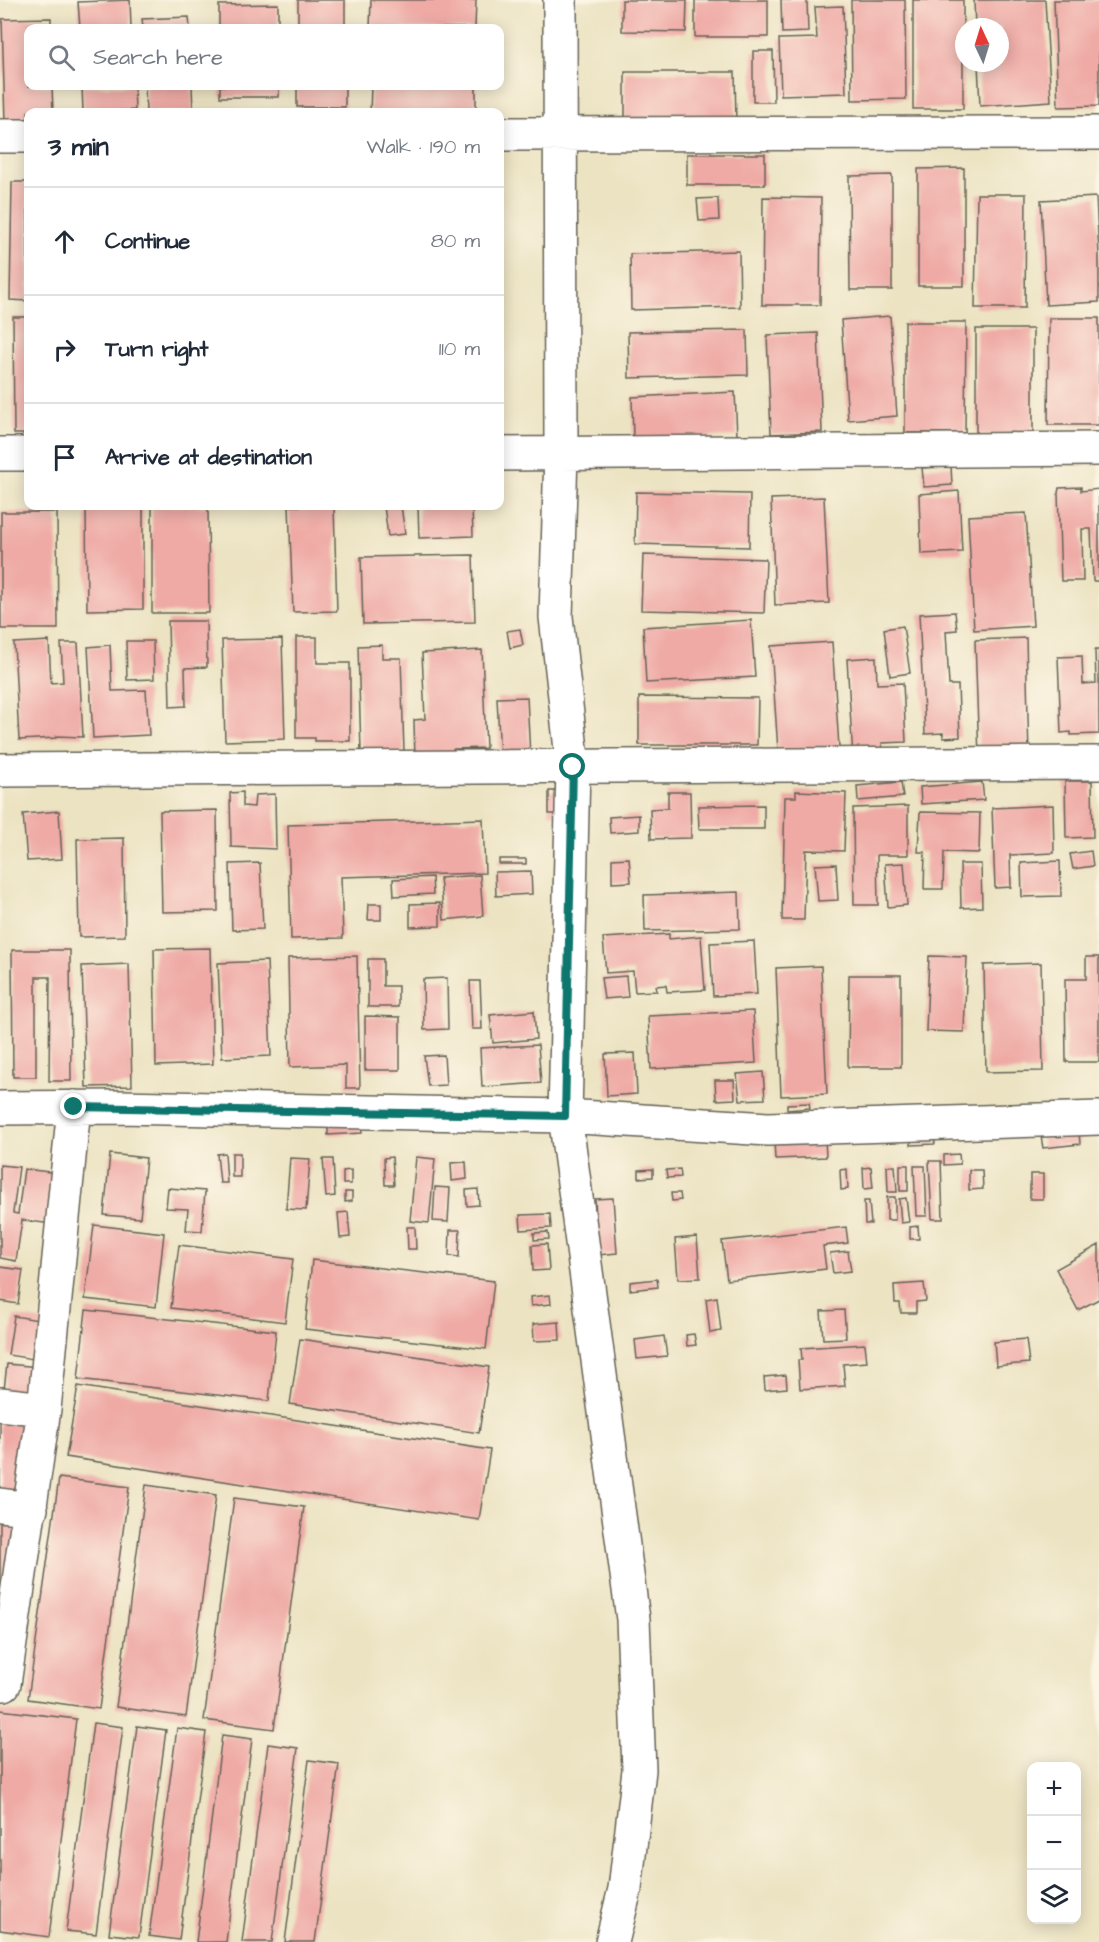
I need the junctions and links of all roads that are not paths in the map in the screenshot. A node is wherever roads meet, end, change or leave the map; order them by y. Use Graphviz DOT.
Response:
graph roads {
  1 [pos="560,0"];
  2 [pos="1099,133"];
  3 [pos="504,134"];
  4 [pos="560,134"];
  5 [pos="0,136"];
  6 [pos="24,136"];
  7 [pos="1099,449"];
  8 [pos="0,454"];
  9 [pos="24,454"];
  10 [pos="504,454"];
  11 [pos="561,454"];
  12 [pos="1099,763"];
  13 [pos="573,767"];
  14 [pos="0,770"];
  15 [pos="74,1107"];
  16 [pos="0,1108"];
  17 [pos="565,1116"];
  18 [pos="1099,1118"];
  19 [pos="0,1404"];
  20 [pos="44,1410"];
  21 [pos="15,1507"];
  22 [pos="4,1684"];
  23 [pos="612,1942"];
  1 -- 4 [label="street"];
  2 -- 4 [label="street"];
  3 -- 4 [label="street"];
  4 -- 11 [label="street"];
  5 -- 6 [label="street"];
  7 -- 11 [label="street"];
  8 -- 9 [label="street"];
  10 -- 11 [label="street"];
  11 -- 13 [label="street"];
  12 -- 13 [label="street"];
  13 -- 14 [label="street"];
  13 -- 17 [label="street"];
  15 -- 16 [label="street"];
  15 -- 17 [label="street"];
  15 -- 20 [label="street"];
  17 -- 18 [label="street"];
  17 -- 23 [label="street"];
  19 -- 20 [label="street"];
  20 -- 21 [label="street"];
  21 -- 22 [label="street"];
}
